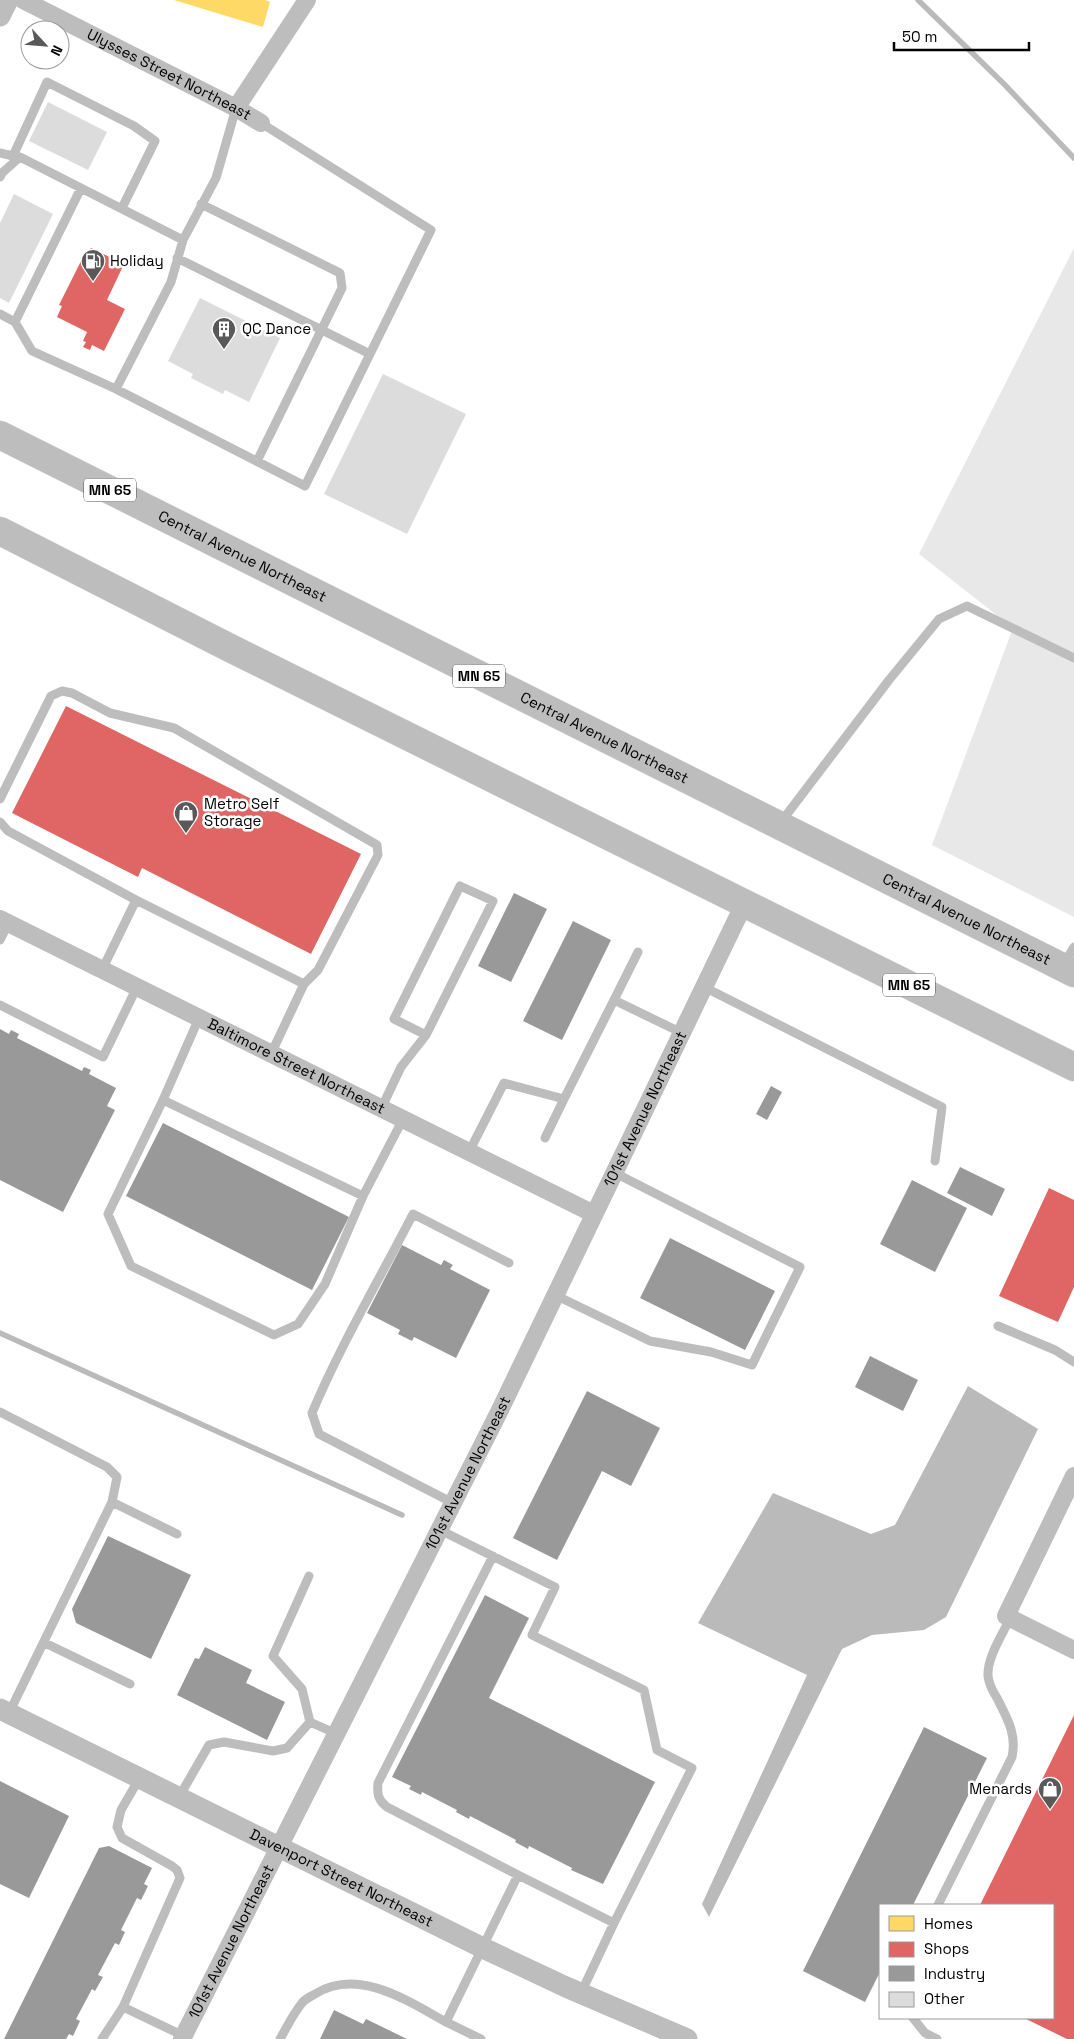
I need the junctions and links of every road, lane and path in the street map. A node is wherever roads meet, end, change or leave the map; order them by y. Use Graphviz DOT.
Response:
graph roads {
  1 [pos="8,0"];
  2 [pos="23,0"];
  3 [pos="307,0"];
  4 [pos="0,16"];
  5 [pos="236,108"];
  6 [pos="261,123"];
  7 [pos="0,153"];
  8 [pos="16,156"];
  9 [pos="0,177"];
  10 [pos="81,188"];
  11 [pos="201,204"];
  12 [pos="122,208"];
  13 [pos="183,240"];
  14 [pos="177,258"];
  15 [pos="0,314"];
  16 [pos="16,322"];
  17 [pos="320,330"];
  18 [pos="370,354"];
  19 [pos="116,390"];
  20 [pos="0,435"];
  21 [pos="257,461"];
  22 [pos="0,531"];
  23 [pos="1074,658"];
  24 [pos="0,799"];
  25 [pos="0,822"];
  26 [pos="778,826"];
  27 [pos="136,900"];
  28 [pos="744,904"];
  29 [pos="4,922"];
  30 [pos="0,940"];
  31 [pos="638,952"];
  32 [pos="1070,963"];
  33 [pos="102,970"];
  34 [pos="304,984"];
  35 [pos="704,986"];
  36 [pos="137,988"];
  37 [pos="614,1000"];
  38 [pos="0,1005"];
  39 [pos="199,1018"];
  40 [pos="682,1033"];
  41 [pos="426,1035"];
  42 [pos="271,1054"];
  43 [pos="1074,1067"];
  44 [pos="564,1099"];
  45 [pos="163,1100"];
  46 [pos="381,1108"];
  47 [pos="403,1119"];
  48 [pos="545,1138"];
  49 [pos="469,1152"];
  50 [pos="935,1161"];
  51 [pos="614,1173"];
  52 [pos="363,1196"];
  53 [pos="594,1214"];
  54 [pos="509,1263"];
  55 [pos="556,1295"];
  56 [pos="998,1326"];
  57 [pos="1074,1362"];
  58 [pos="0,1412"];
  59 [pos="1074,1476"];
  60 [pos="112,1502"];
  61 [pos="453,1503"];
  62 [pos="440,1530"];
  63 [pos="177,1534"];
  64 [pos="493,1556"];
  65 [pos="309,1576"];
  66 [pos="1010,1618"];
  67 [pos="45,1643"];
  68 [pos="1074,1650"];
  69 [pos="130,1684"];
  70 [pos="4,1711"];
  71 [pos="310,1722"];
  72 [pos="337,1734"];
  73 [pos="139,1779"];
  74 [pos="178,1799"];
  75 [pos="279,1849"];
  76 [pos="518,1875"];
  77 [pos="938,1904"];
  78 [pos="614,1923"];
  79 [pos="483,1948"];
  80 [pos="580,1994"];
  81 [pos="123,2006"];
  82 [pos="914,2019"];
  83 [pos="446,2022"];
  84 [pos="183,2038"];
  85 [pos="102,2039"];
  86 [pos="280,2039"];
  87 [pos="481,2039"];
  88 [pos="687,2039"];
  89 [pos="937,2039"];
  1 -- 4 [label="street"];
  2 -- 5 [label="street, Ulysses Street Northeast"];
  3 -- 5 [label="street"];
  5 -- 6 [label="street, Ulysses Street Northeast"];
  5 -- 11 [label="lane"];
  6 -- 18 [label="lane"];
  7 -- 8 [label="lane"];
  8 -- 9 [label="lane"];
  8 -- 10 [label="lane"];
  8 -- 12 [label="lane"];
  10 -- 12 [label="lane"];
  10 -- 16 [label="lane"];
  11 -- 13 [label="lane"];
  11 -- 17 [label="lane"];
  12 -- 13 [label="lane"];
  13 -- 14 [label="lane"];
  14 -- 17 [label="lane"];
  14 -- 19 [label="lane"];
  15 -- 16 [label="lane"];
  16 -- 19 [label="lane"];
  17 -- 18 [label="lane"];
  17 -- 21 [label="lane"];
  18 -- 21 [label="lane"];
  19 -- 21 [label="lane"];
  20 -- 26 [label="highway, Central Avenue Northeast / MN 65"];
  22 -- 28 [label="highway, MN 65"];
  23 -- 26 [label="lane"];
  24 -- 34 [label="lane"];
  25 -- 27 [label="lane"];
  26 -- 32 [label="highway, Central Avenue Northeast / MN 65"];
  27 -- 33 [label="lane"];
  27 -- 34 [label="lane"];
  28 -- 35 [label="street, 101st Avenue Northeast"];
  28 -- 43 [label="highway, MN 65"];
  29 -- 30 [label="lane"];
  29 -- 33 [label="street, Baltimore Street Northeast"];
  31 -- 37 [label="lane"];
  33 -- 36 [label="street, Baltimore Street Northeast"];
  34 -- 42 [label="lane"];
  35 -- 40 [label="street, 101st Avenue Northeast"];
  35 -- 50 [label="lane"];
  36 -- 38 [label="lane"];
  36 -- 39 [label="street, Baltimore Street Northeast"];
  37 -- 40 [label="lane"];
  37 -- 44 [label="lane"];
  39 -- 42 [label="street, Baltimore Street Northeast"];
  39 -- 45 [label="lane"];
  40 -- 51 [label="street, 101st Avenue Northeast"];
  41 -- 41 [label="lane"];
  41 -- 46 [label="lane"];
  42 -- 46 [label="street, Baltimore Street Northeast"];
  44 -- 48 [label="lane"];
  44 -- 49 [label="lane"];
  45 -- 52 [label="lane"];
  45 -- 52 [label="lane"];
  46 -- 47 [label="street, Baltimore Street Northeast"];
  47 -- 49 [label="street, Baltimore Street Northeast"];
  47 -- 52 [label="lane"];
  49 -- 53 [label="street, Baltimore Street Northeast"];
  51 -- 53 [label="street, 101st Avenue Northeast"];
  51 -- 55 [label="lane"];
  53 -- 55 [label="street, 101st Avenue Northeast"];
  54 -- 61 [label="lane"];
  55 -- 61 [label="street, 101st Avenue Northeast"];
  56 -- 57 [label="lane"];
  58 -- 60 [label="lane"];
  59 -- 66 [label="street"];
  60 -- 63 [label="lane"];
  60 -- 67 [label="lane"];
  61 -- 62 [label="street, 101st Avenue Northeast"];
  62 -- 64 [label="lane"];
  62 -- 72 [label="street, 101st Avenue Northeast"];
  64 -- 76 [label="lane"];
  64 -- 78 [label="lane"];
  65 -- 71 [label="lane"];
  66 -- 68 [label="street"];
  66 -- 77 [label="lane"];
  67 -- 69 [label="lane"];
  67 -- 70 [label="lane"];
  70 -- 73 [label="street, Davenport Street Northeast"];
  71 -- 72 [label="lane"];
  71 -- 74 [label="lane"];
  72 -- 75 [label="street, 101st Avenue Northeast"];
  73 -- 74 [label="street, Davenport Street Northeast"];
  73 -- 81 [label="lane"];
  74 -- 75 [label="street, Davenport Street Northeast"];
  75 -- 79 [label="street, Davenport Street Northeast"];
  75 -- 84 [label="street, 101st Avenue Northeast"];
  76 -- 78 [label="lane"];
  76 -- 79 [label="lane"];
  78 -- 80 [label="lane"];
  79 -- 80 [label="street, Davenport Street Northeast"];
  79 -- 83 [label="lane"];
  80 -- 88 [label="street, Davenport Street Northeast"];
  81 -- 84 [label="lane"];
  81 -- 85 [label="lane"];
  82 -- 89 [label="lane"];
  83 -- 86 [label="lane"];
  83 -- 87 [label="lane"];
}
